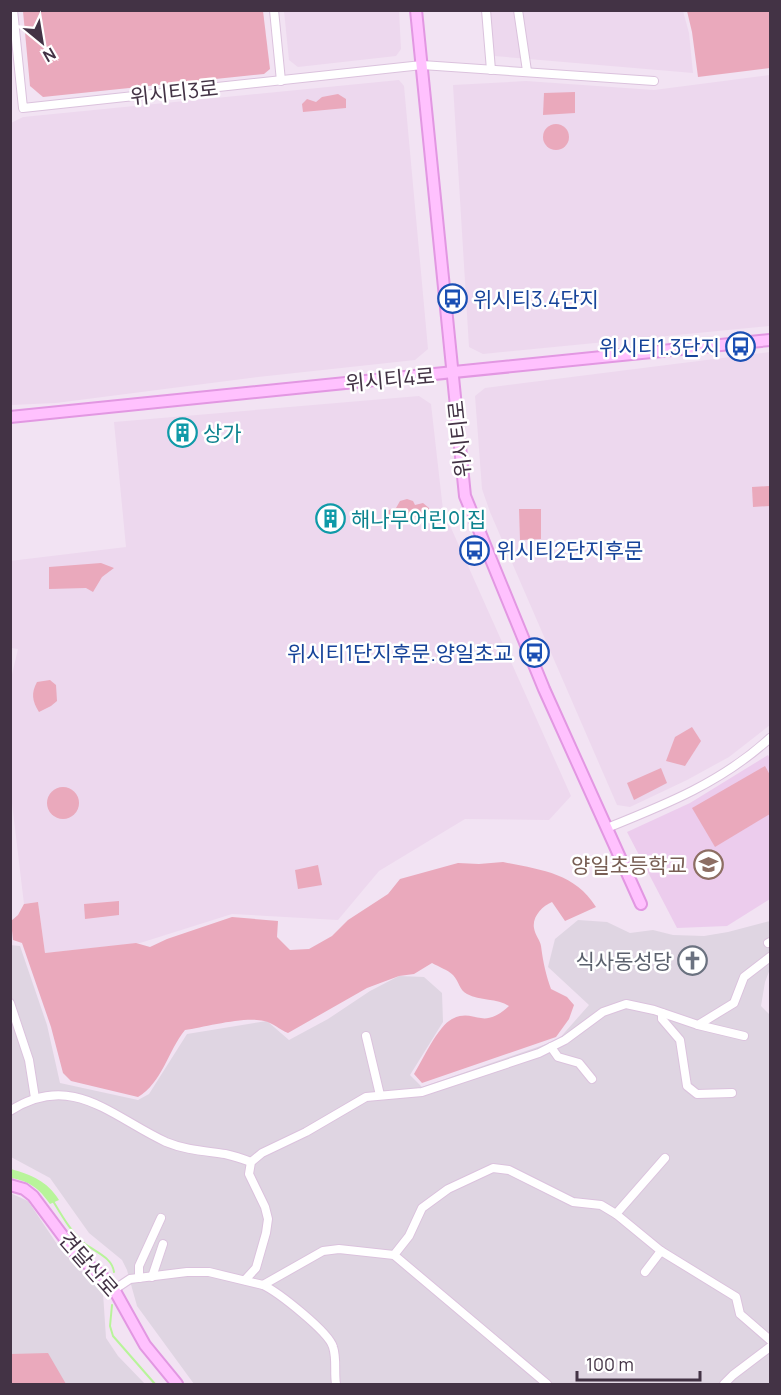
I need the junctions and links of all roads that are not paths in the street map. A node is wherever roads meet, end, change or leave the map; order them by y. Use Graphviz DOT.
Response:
graph roads {
  1 [pos="13,10"];
  2 [pos="274,10"];
  3 [pos="416,10"];
  4 [pos="486,10"];
  5 [pos="518,10"];
  6 [pos="422,65"];
  7 [pos="491,70"];
  8 [pos="527,71"];
  9 [pos="281,81"];
  10 [pos="654,81"];
  11 [pos="771,340"];
  12 [pos="452,373"];
  13 [pos="10,417"];
  14 [pos="771,738"];
  15 [pos="607,828"];
  16 [pos="641,904"];
  17 [pos="771,957"];
  18 [pos="10,1003"];
  19 [pos="662,1013"];
  20 [pos="698,1025"];
  21 [pos="366,1036"];
  22 [pos="744,1036"];
  23 [pos="551,1047"];
  24 [pos="592,1078"];
  25 [pos="732,1093"];
  26 [pos="380,1095"];
  27 [pos="35,1098"];
  28 [pos="10,1112"];
  29 [pos="665,1158"];
  30 [pos="251,1162"];
  31 [pos="10,1185"];
  32 [pos="616,1214"];
  33 [pos="161,1218"];
  34 [pos="163,1244"];
  35 [pos="661,1251"];
  36 [pos="394,1255"];
  37 [pos="645,1272"];
  38 [pos="152,1277"];
  39 [pos="139,1278"];
  40 [pos="245,1280"];
  41 [pos="263,1285"];
  42 [pos="115,1289"];
  43 [pos="771,1340"];
  44 [pos="771,1347"];
  45 [pos="177,1384"];
  46 [pos="336,1384"];
  47 [pos="547,1384"];
  48 [pos="724,1384"];
  1 -- 9 [label="street, 위시티3로"];
  2 -- 9 [label="street"];
  3 -- 6 [label="street, 위시티로"];
  4 -- 7 [label="street"];
  5 -- 8 [label="street"];
  6 -- 7 [label="street, 위시티3로"];
  6 -- 9 [label="street, 위시티3로"];
  6 -- 12 [label="street, 위시티로"];
  7 -- 8 [label="street, 위시티3로"];
  8 -- 10 [label="street, 위시티3로"];
  11 -- 12 [label="street, 위시티4로"];
  12 -- 13 [label="street, 위시티4로"];
  12 -- 15 [label="street, 위시티로"];
  14 -- 15 [label="street"];
  15 -- 16 [label="street, 위시티로"];
  17 -- 20 [label="street"];
  18 -- 27 [label="street"];
  19 -- 20 [label="street"];
  19 -- 23 [label="street"];
  19 -- 25 [label="street"];
  20 -- 22 [label="street"];
  21 -- 26 [label="street"];
  23 -- 24 [label="street"];
  23 -- 26 [label="street"];
  26 -- 30 [label="street"];
  27 -- 28 [label="street"];
  27 -- 30 [label="street"];
  29 -- 32 [label="street"];
  30 -- 40 [label="street"];
  31 -- 42 [label="street, 견달산로"];
  32 -- 35 [label="street"];
  32 -- 36 [label="street"];
  33 -- 39 [label="street"];
  34 -- 38 [label="street"];
  35 -- 37 [label="street"];
  35 -- 43 [label="street"];
  36 -- 41 [label="street"];
  36 -- 47 [label="street"];
  38 -- 39 [label="street"];
  38 -- 40 [label="street"];
  39 -- 42 [label="street"];
  40 -- 41 [label="street"];
  41 -- 46 [label="street"];
  42 -- 45 [label="street, 견달산로"];
  44 -- 48 [label="street"];
}
